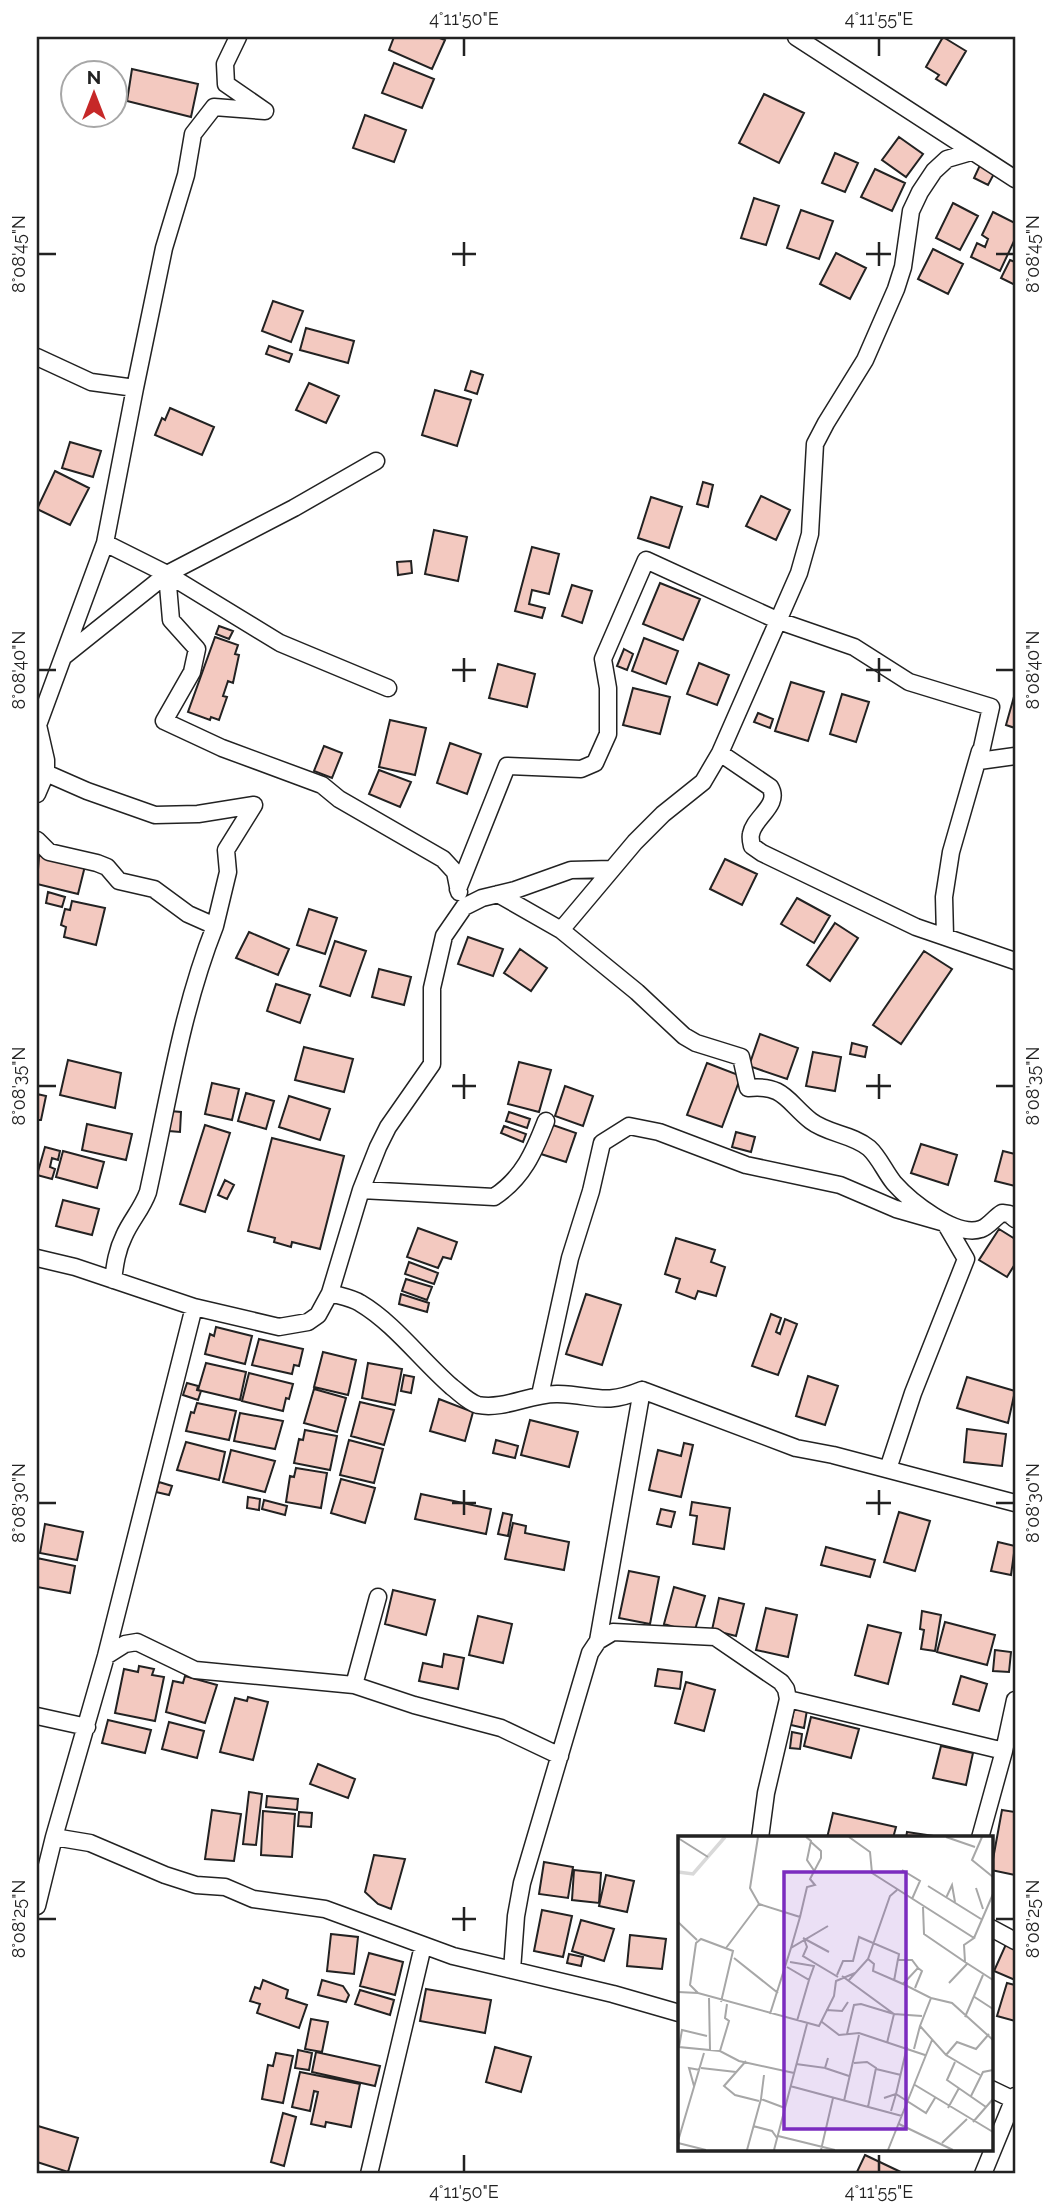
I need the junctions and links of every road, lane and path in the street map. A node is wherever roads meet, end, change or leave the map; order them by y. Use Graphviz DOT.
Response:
graph roads {
  1 [pos="238,37"];
  2 [pos="796,37"];
  3 [pos="971,152"];
  4 [pos="1015,180"];
  5 [pos="37,357"];
  6 [pos="135,388"];
  7 [pos="376,461"];
  8 [pos="106,543"];
  9 [pos="167,575"];
  10 [pos="779,621"];
  11 [pos="63,657"];
  12 [pos="388,688"];
  13 [pos="991,707"];
  14 [pos="720,753"];
  15 [pos="1015,756"];
  16 [pos="46,773"];
  17 [pos="37,794"];
  18 [pos="37,840"];
  19 [pos="612,869"];
  20 [pos="458,889"];
  21 [pos="498,894"];
  22 [pos="464,907"];
  23 [pos="215,926"];
  24 [pos="561,930"];
  25 [pos="944,936"];
  26 [pos="1015,961"];
  27 [pos="546,1121"];
  28 [pos="361,1190"];
  29 [pos="1015,1219"];
  30 [pos="944,1223"];
  31 [pos="37,1258"];
  32 [pos="113,1280"];
  33 [pos="330,1293"];
  34 [pos="194,1307"];
  35 [pos="642,1390"];
  36 [pos="540,1395"];
  37 [pos="888,1469"];
  38 [pos="1015,1503"];
  39 [pos="378,1597"];
  40 [pos="598,1641"];
  41 [pos="106,1656"];
  42 [pos="355,1685"];
  43 [pos="788,1699"];
  44 [pos="1015,1700"];
  45 [pos="37,1716"];
  46 [pos="87,1727"];
  47 [pos="1004,1751"];
  48 [pos="560,1756"];
  49 [pos="760,1836"];
  50 [pos="981,1836"];
  51 [pos="54,1837"];
  52 [pos="37,1906"];
  53 [pos="992,1929"];
  54 [pos="1015,1941"];
  55 [pos="423,1946"];
  56 [pos="512,1970"];
  57 [pos="678,2013"];
  58 [pos="992,2089"];
  59 [pos="1014,2098"];
  60 [pos="986,2173"];
  61 [pos="369,2174"];
  1 -- 6 [label="street"];
  2 -- 3 [label="street"];
  3 -- 4 [label="street"];
  3 -- 10 [label="street"];
  5 -- 6 [label="street"];
  6 -- 8 [label="street"];
  7 -- 9 [label="street"];
  8 -- 9 [label="street"];
  8 -- 11 [label="street"];
  9 -- 11 [label="street"];
  9 -- 12 [label="street"];
  9 -- 20 [label="street"];
  10 -- 13 [label="street"];
  10 -- 14 [label="street"];
  10 -- 20 [label="street"];
  11 -- 16 [label="street"];
  13 -- 15 [label="street"];
  13 -- 25 [label="street"];
  14 -- 19 [label="street"];
  14 -- 25 [label="street"];
  16 -- 17 [label="street"];
  16 -- 23 [label="street"];
  18 -- 23 [label="street"];
  19 -- 21 [label="street"];
  19 -- 24 [label="street"];
  20 -- 22 [label="street"];
  21 -- 22 [label="street"];
  21 -- 24 [label="street"];
  22 -- 28 [label="street"];
  23 -- 32 [label="street"];
  24 -- 30 [label="street"];
  25 -- 26 [label="street"];
  27 -- 28 [label="street"];
  28 -- 33 [label="street"];
  29 -- 30 [label="street"];
  30 -- 36 [label="street"];
  30 -- 37 [label="street"];
  31 -- 32 [label="street"];
  32 -- 34 [label="street"];
  33 -- 34 [label="street"];
  33 -- 36 [label="street"];
  34 -- 41 [label="street"];
  35 -- 36 [label="street"];
  35 -- 37 [label="street"];
  35 -- 40 [label="street"];
  37 -- 38 [label="street"];
  39 -- 42 [label="street"];
  40 -- 43 [label="street"];
  40 -- 48 [label="street"];
  41 -- 42 [label="street"];
  41 -- 46 [label="street"];
  42 -- 48 [label="street"];
  43 -- 47 [label="street"];
  43 -- 49 [label="street"];
  44 -- 47 [label="street"];
  45 -- 46 [label="street"];
  46 -- 51 [label="street"];
  47 -- 50 [label="street"];
  48 -- 56 [label="street"];
  51 -- 52 [label="street"];
  51 -- 55 [label="street"];
  53 -- 54 [label="street"];
  55 -- 56 [label="street"];
  55 -- 61 [label="street"];
  56 -- 57 [label="street"];
  58 -- 59 [label="street"];
  59 -- 60 [label="street"];
}
